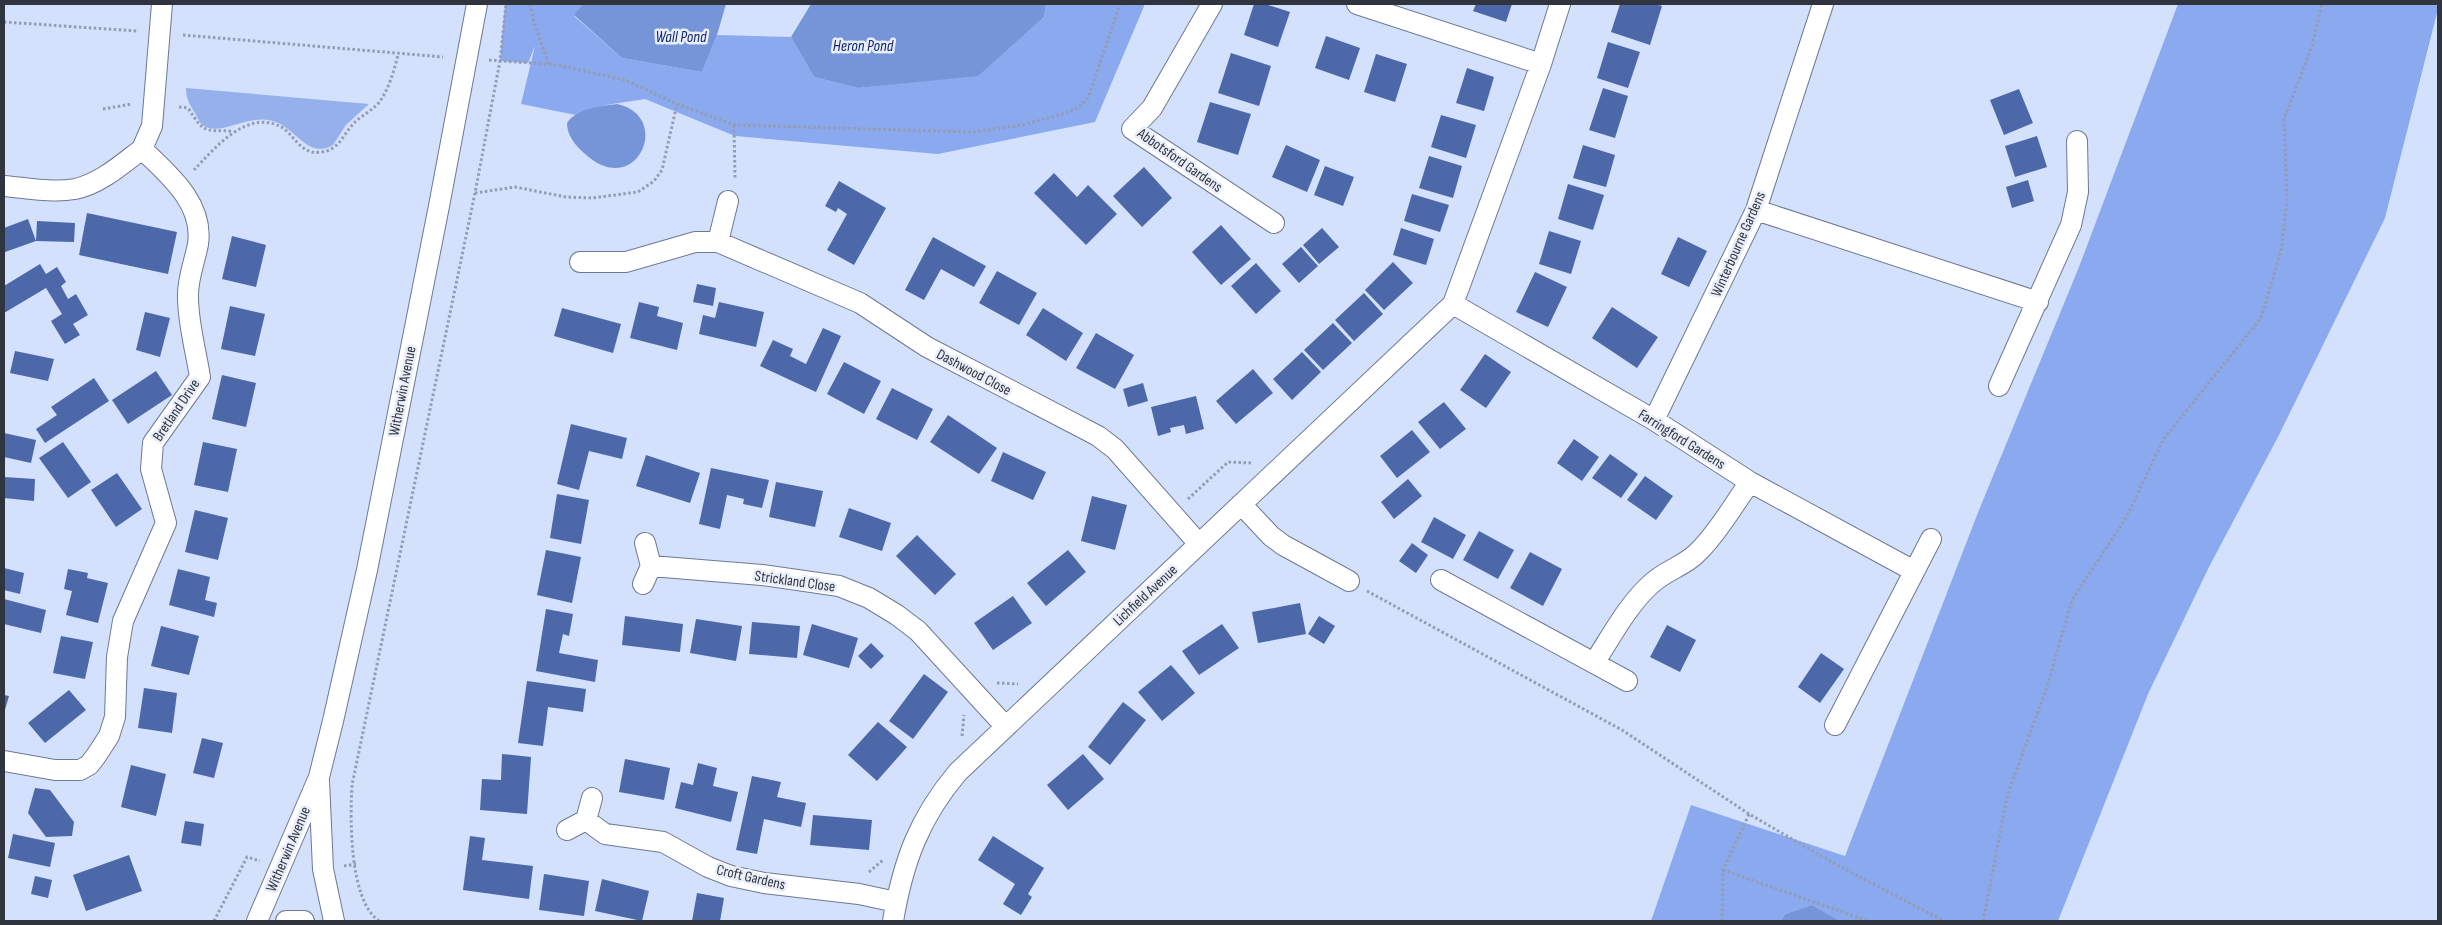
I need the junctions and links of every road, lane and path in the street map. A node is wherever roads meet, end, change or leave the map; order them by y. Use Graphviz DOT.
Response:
graph roads {
  1 [pos="162,4"];
  2 [pos="477,4"];
  3 [pos="506,4"];
  4 [pos="530,4"];
  5 [pos="1120,4"];
  6 [pos="1212,4"];
  7 [pos="1357,4"];
  8 [pos="1560,4"];
  9 [pos="1823,4"];
  10 [pos="2322,4"];
  11 [pos="4,22"];
  12 [pos="144,32"];
  13 [pos="185,35"];
  14 [pos="398,55"];
  15 [pos="447,57"];
  16 [pos="483,59"];
  17 [pos="500,61"];
  18 [pos="1541,64"];
  19 [pos="549,65"];
  20 [pos="136,103"];
  21 [pos="677,104"];
  22 [pos="179,107"];
  23 [pos="103,109"];
  24 [pos="734,125"];
  25 [pos="234,131"];
  26 [pos="2077,141"];
  27 [pos="142,149"];
  28 [pos="188,176"];
  29 [pos="4,186"];
  30 [pos="475,193"];
  31 [pos="728,201"];
  32 [pos="1756,210"];
  33 [pos="1274,223"];
  34 [pos="718,242"];
  35 [pos="580,262"];
  36 [pos="2038,302"];
  37 [pos="1453,304"];
  38 [pos="1999,386"];
  39 [pos="1654,420"];
  40 [pos="1256,463"];
  41 [pos="1750,482"];
  42 [pos="1182,504"];
  43 [pos="1241,504"];
  44 [pos="1931,539"];
  45 [pos="645,543"];
  46 [pos="1199,544"];
  47 [pos="651,566"];
  48 [pos="1914,571"];
  49 [pos="1441,580"];
  50 [pos="1349,582"];
  51 [pos="643,584"];
  52 [pos="1594,663"];
  53 [pos="1626,681"];
  54 [pos="1836,725"];
  55 [pos="1006,727"];
  56 [pos="4,761"];
  57 [pos="319,777"];
  58 [pos="592,798"];
  59 [pos="1750,814"];
  60 [pos="586,820"];
  61 [pos="567,830"];
  62 [pos="248,857"];
  63 [pos="1723,870"];
  64 [pos="895,912"];
  65 [pos="214,921"];
  66 [pos="258,921"];
  67 [pos="286,921"];
  68 [pos="304,921"];
  69 [pos="334,921"];
  70 [pos="379,921"];
  71 [pos="1722,921"];
  72 [pos="1868,921"];
  73 [pos="1944,921"];
  74 [pos="1983,921"];
  1 -- 27 [label="street"];
  2 -- 57 [label="street, Witherwin Avenue"];
  3 -- 17 [label="path"];
  4 -- 19 [label="path"];
  5 -- 24 [label="path"];
  6 -- 33 [label="street, Abbotsford Gardens"];
  7 -- 18 [label="street"];
  8 -- 18 [label="street"];
  9 -- 32 [label="street, Winterbourne Gardens"];
  10 -- 74 [label="path"];
  11 -- 12 [label="path"];
  13 -- 14 [label="path"];
  14 -- 15 [label="path"];
  14 -- 25 [label="path"];
  16 -- 17 [label="path"];
  17 -- 19 [label="path"];
  17 -- 30 [label="path"];
  18 -- 37 [label="street"];
  19 -- 21 [label="path"];
  20 -- 23 [label="path"];
  21 -- 24 [label="path"];
  21 -- 30 [label="path"];
  22 -- 25 [label="path"];
  24 -- 31 [label="path"];
  25 -- 28 [label="path"];
  26 -- 36 [label="street"];
  27 -- 29 [label="street"];
  27 -- 56 [label="street, Bretland Drive"];
  30 -- 70 [label="path"];
  31 -- 34 [label="street"];
  32 -- 36 [label="street"];
  32 -- 39 [label="street, Winterbourne Gardens"];
  34 -- 35 [label="street, Dashwood Close"];
  34 -- 46 [label="street, Dashwood Close"];
  36 -- 38 [label="street"];
  37 -- 39 [label="street, Farringford Gardens"];
  37 -- 43 [label="street, Lichfield Avenue"];
  39 -- 41 [label="street, Farringford Gardens"];
  40 -- 42 [label="path"];
  41 -- 48 [label="street, Farringford Gardens"];
  41 -- 52 [label="street"];
  43 -- 46 [label="street, Lichfield Avenue"];
  43 -- 50 [label="street"];
  44 -- 48 [label="street"];
  45 -- 47 [label="street"];
  46 -- 55 [label="street, Lichfield Avenue"];
  47 -- 51 [label="street"];
  47 -- 55 [label="street, Strickland Close"];
  48 -- 54 [label="street"];
  49 -- 52 [label="street"];
  50 -- 59 [label="path"];
  52 -- 53 [label="street"];
  55 -- 64 [label="street, Lichfield Avenue"];
  57 -- 66 [label="street, Witherwin Avenue"];
  57 -- 69 [label="street, Witherwin Avenue"];
  58 -- 60 [label="street"];
  59 -- 63 [label="path"];
  59 -- 73 [label="path"];
  60 -- 61 [label="street"];
  60 -- 64 [label="street, Croft Gardens"];
  62 -- 65 [label="path"];
  63 -- 71 [label="path"];
  63 -- 72 [label="path"];
  67 -- 68 [label="street"];
}
